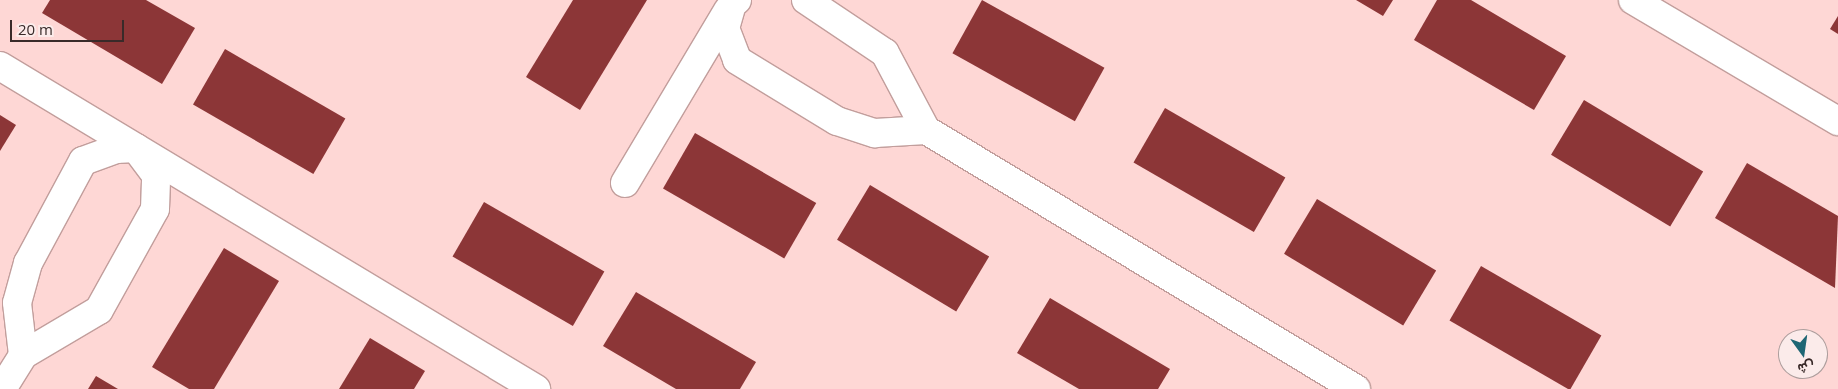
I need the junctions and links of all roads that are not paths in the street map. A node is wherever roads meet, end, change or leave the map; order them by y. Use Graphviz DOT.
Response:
graph roads {
  1 [pos="806,0"];
  2 [pos="1633,0"];
  3 [pos="734,1"];
  4 [pos="0,66"];
  5 [pos="1838,122"];
  6 [pos="926,130"];
  7 [pos="136,148"];
  8 [pos="625,183"];
  9 [pos="23,355"];
  10 [pos="2,389"];
  11 [pos="536,389"];
  12 [pos="1356,389"];
  1 -- 6 [label="street"];
  2 -- 5 [label="street"];
  3 -- 6 [label="street"];
  3 -- 8 [label="street"];
  4 -- 7 [label="street"];
  6 -- 12 [label="street"];
  7 -- 9 [label="street"];
  7 -- 9 [label="street"];
  7 -- 11 [label="street"];
  9 -- 10 [label="street"];
}
